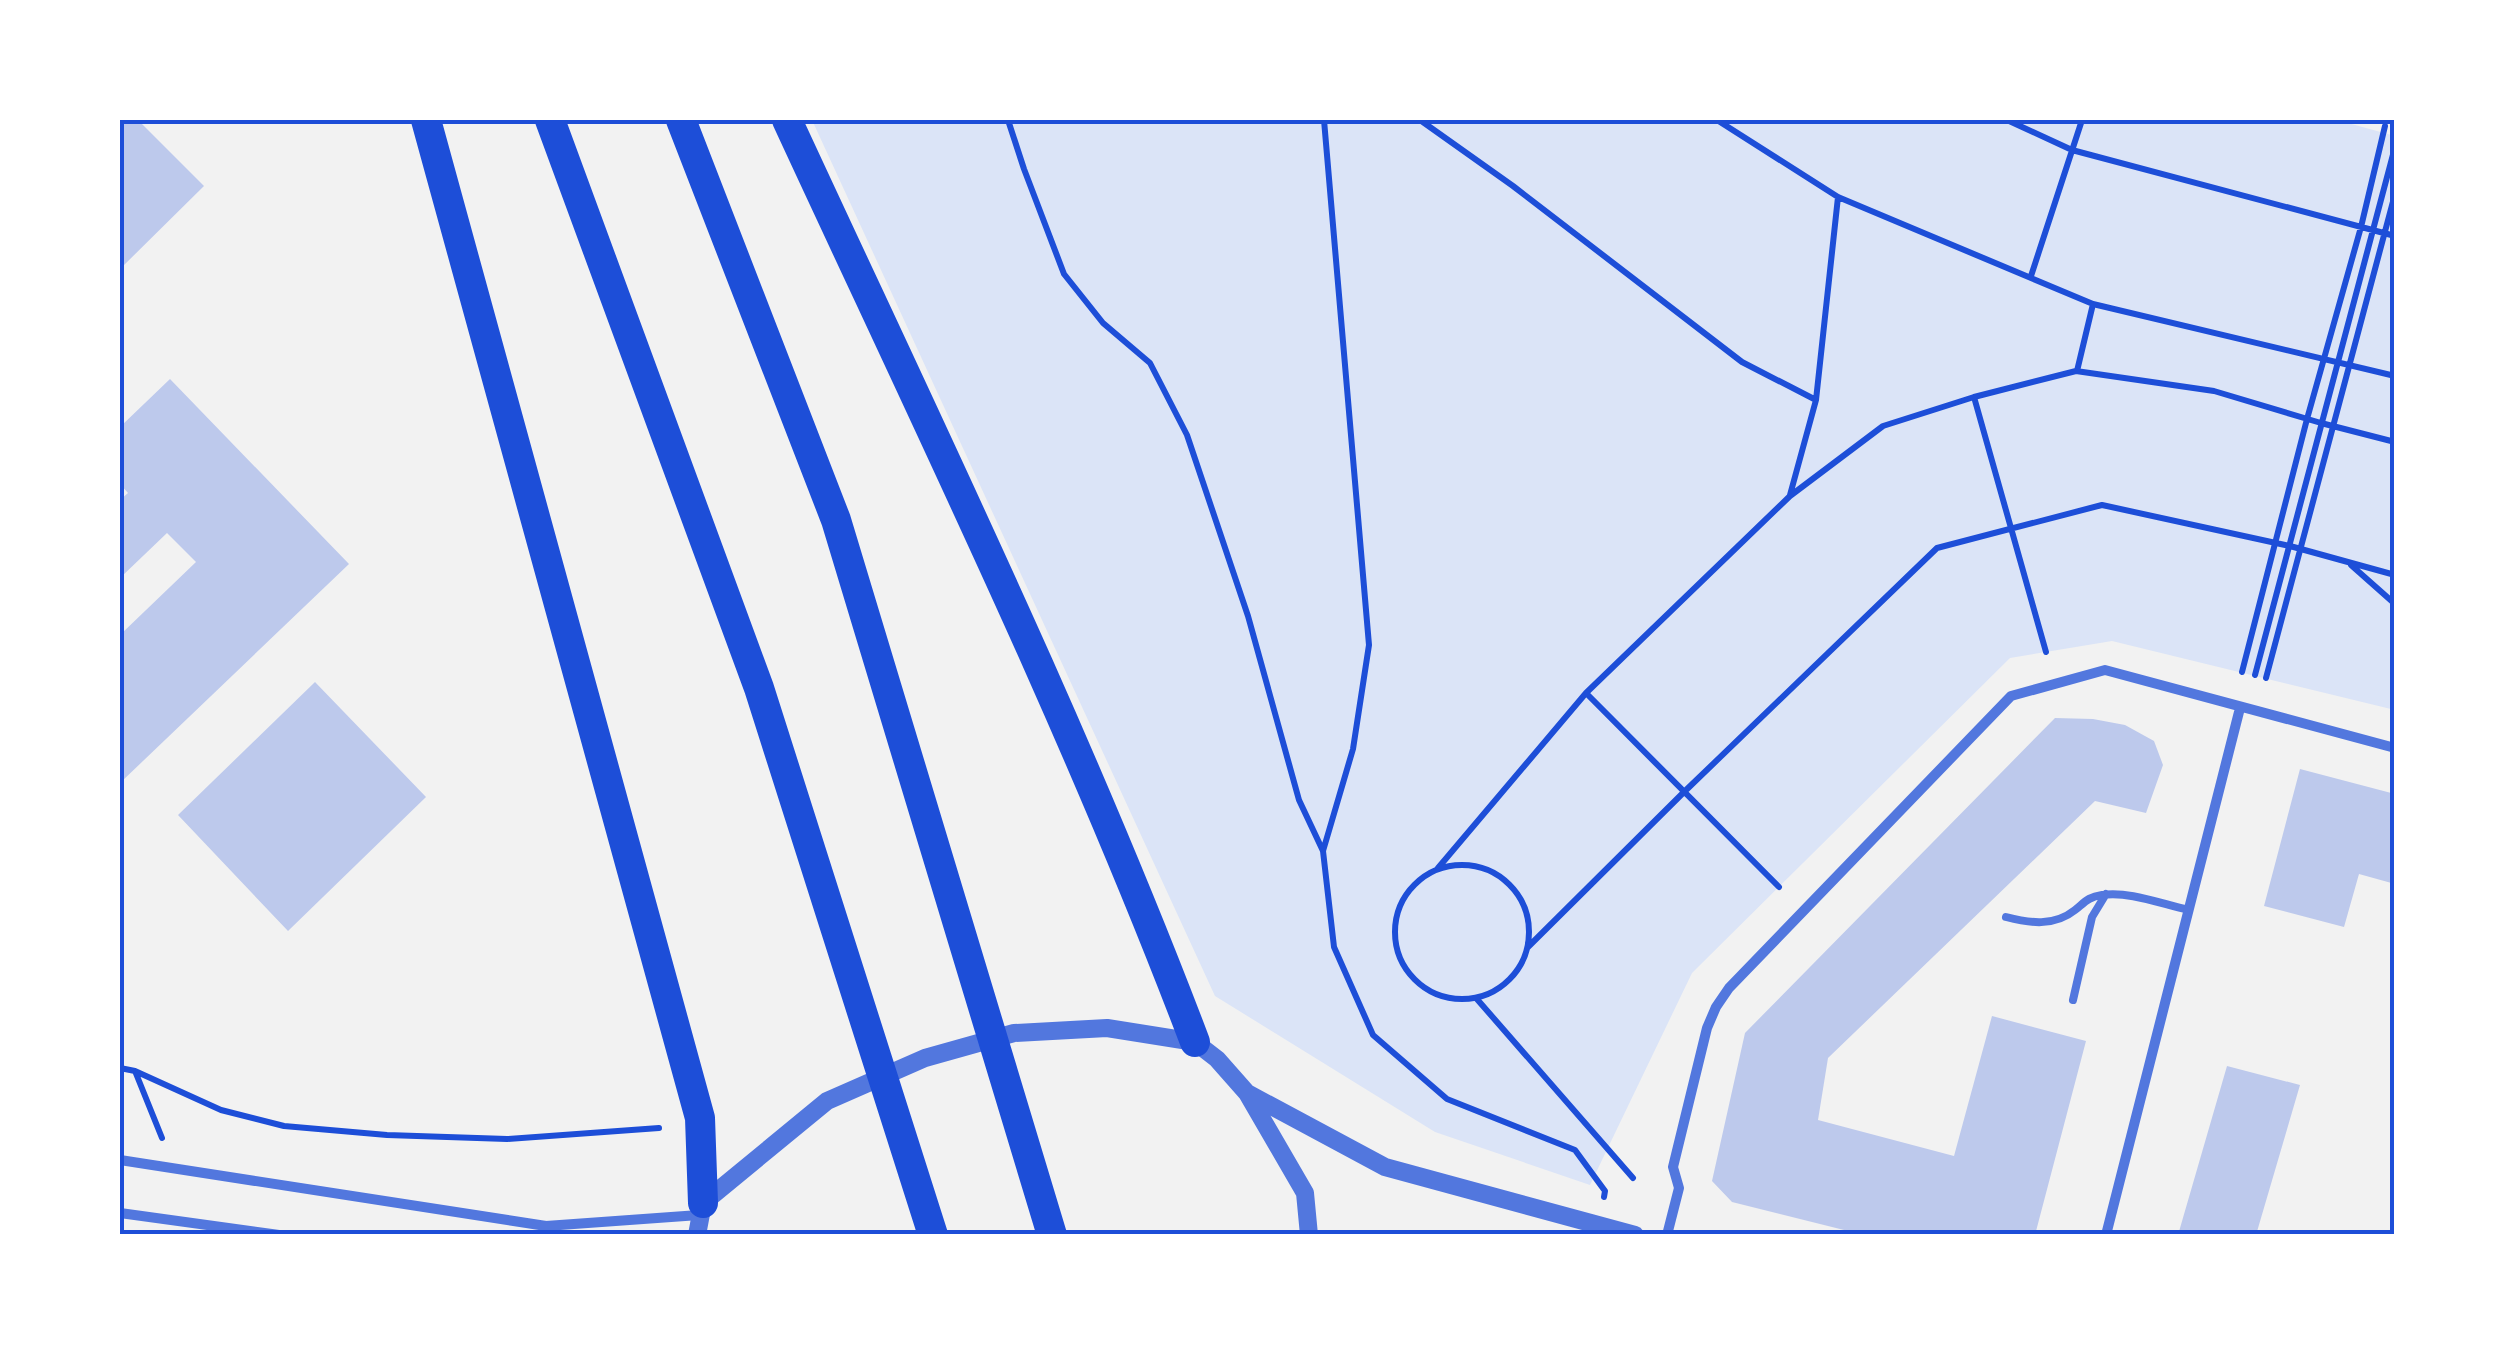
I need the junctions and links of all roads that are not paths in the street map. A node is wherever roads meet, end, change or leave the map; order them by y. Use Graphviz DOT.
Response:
graph roads {
  1 [pos="426,120"];
  2 [pos="550,120"];
  3 [pos="681,120"];
  4 [pos="787,120"];
  5 [pos="2240,708"];
  6 [pos="2395,748"];
  7 [pos="2106,894"];
  8 [pos="2189,910"];
  9 [pos="2006,917"];
  10 [pos="2073,1000"];
  11 [pos="1195,1042"];
  12 [pos="1247,1093"];
  13 [pos="120,1160"];
  14 [pos="701,1209"];
  15 [pos="120,1213"];
  16 [pos="280,1235"];
  17 [pos="696,1235"];
  18 [pos="933,1235"];
  19 [pos="1052,1235"];
  20 [pos="1309,1235"];
  21 [pos="1635,1235"];
  22 [pos="1667,1235"];
  23 [pos="2106,1235"];
  1 -- 14 [label="highway"];
  2 -- 18 [label="highway"];
  3 -- 19 [label="highway"];
  4 -- 11 [label="highway"];
  5 -- 6 [label="street"];
  5 -- 8 [label="street"];
  5 -- 22 [label="street"];
  7 -- 8 [label="lane"];
  7 -- 9 [label="lane"];
  7 -- 10 [label="lane"];
  8 -- 23 [label="street"];
  11 -- 12 [label="street"];
  11 -- 14 [label="street"];
  12 -- 20 [label="street"];
  12 -- 21 [label="street"];
  13 -- 14 [label="street"];
  14 -- 17 [label="street"];
  15 -- 16 [label="street"];
}
